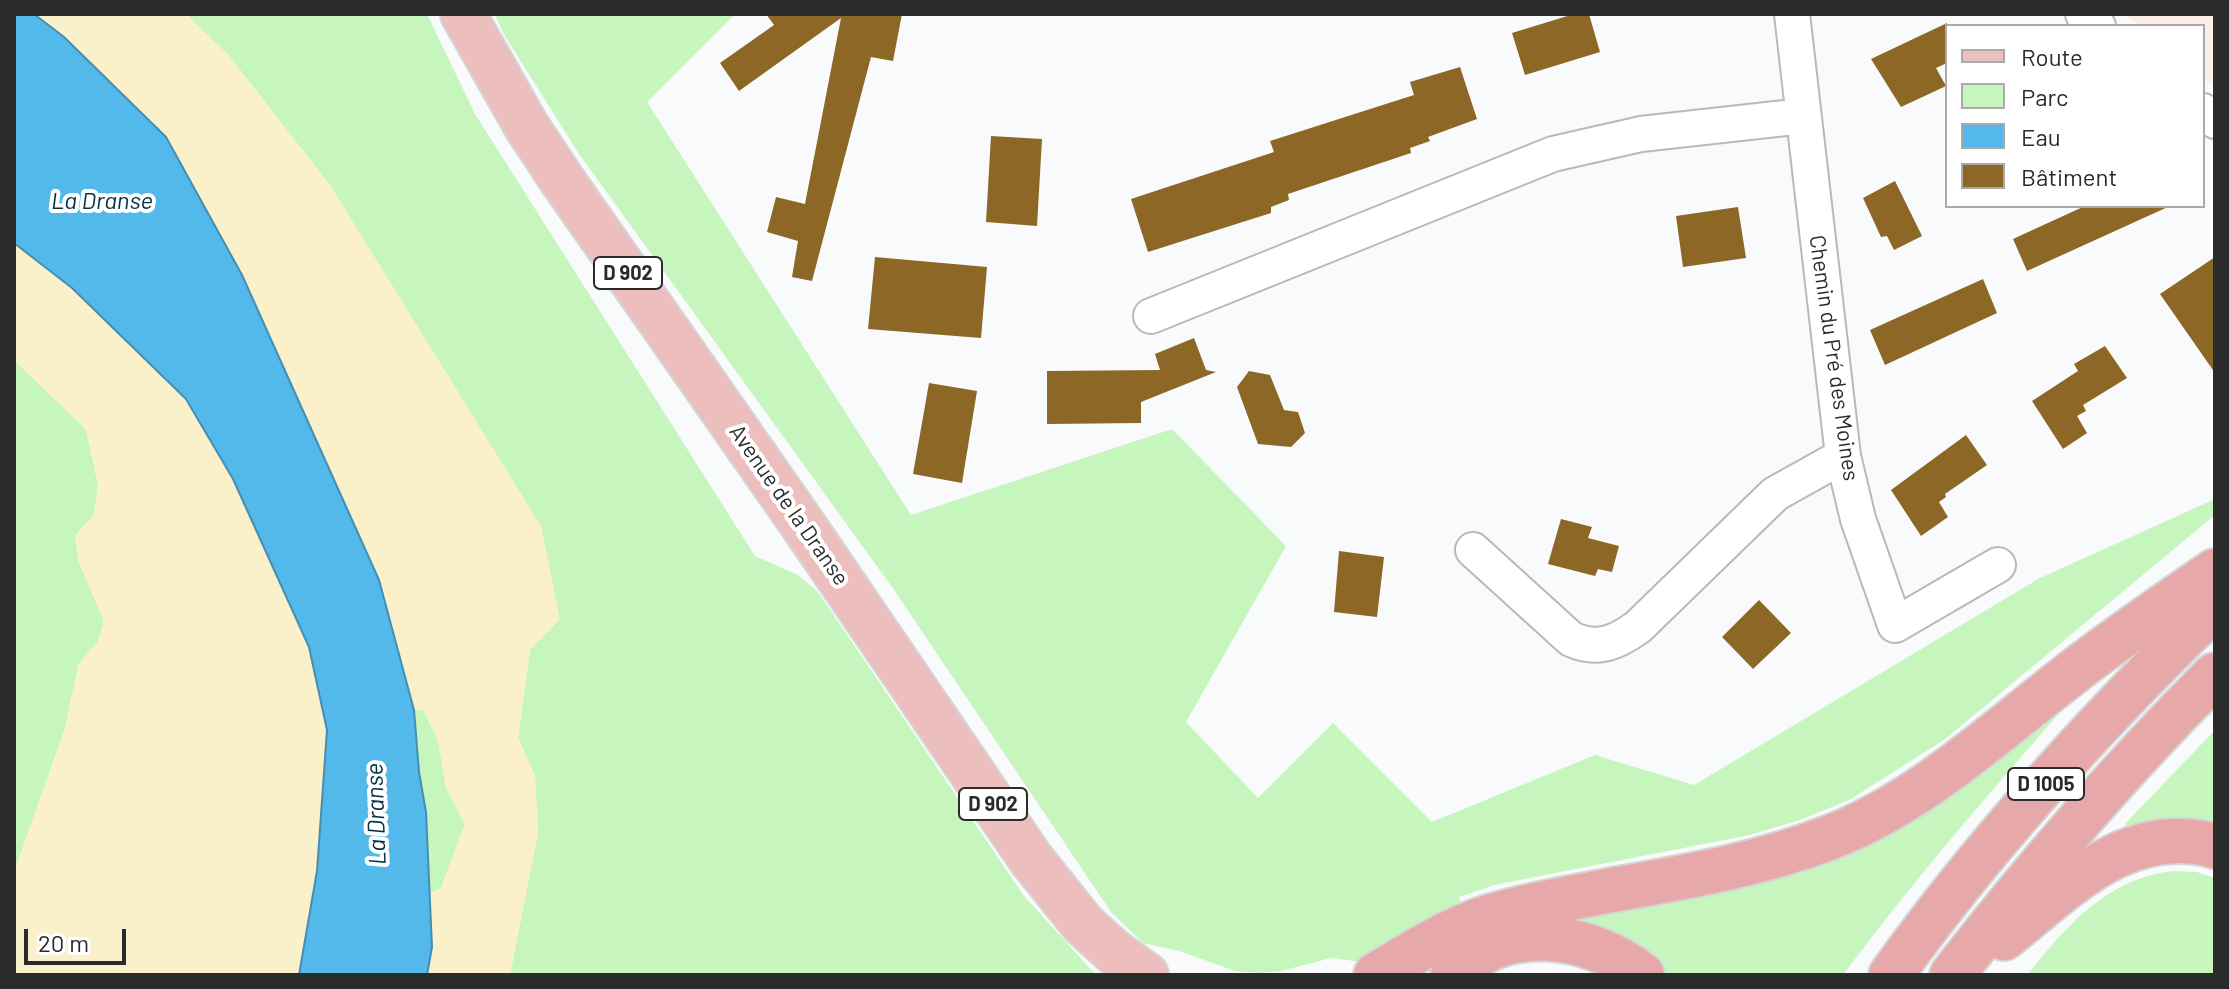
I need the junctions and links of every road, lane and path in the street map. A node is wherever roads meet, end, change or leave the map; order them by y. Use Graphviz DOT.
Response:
graph roads {
  1 [pos="463,14"];
  2 [pos="1792,14"];
  3 [pos="1803,116"];
  4 [pos="1151,316"];
  5 [pos="1843,456"];
  6 [pos="1473,550"];
  7 [pos="1998,565"];
  8 [pos="2215,571"];
  9 [pos="2215,607"];
  10 [pos="2215,675"];
  11 [pos="2215,846"];
  12 [pos="1147,974"];
  13 [pos="1376,975"];
  14 [pos="1453,975"];
  15 [pos="1642,975"];
  16 [pos="1891,975"];
  17 [pos="1955,975"];
  1 -- 12 [label="main road, Avenue de la Dranse / D 902"];
  2 -- 3 [label="street, Chemin du Pré des Moines"];
  3 -- 4 [label="street"];
  3 -- 5 [label="street, Chemin du Pré des Moines"];
  5 -- 6 [label="street"];
  5 -- 7 [label="street, Chemin du Pré des Moines"];
  8 -- 13 [label="highway"];
  9 -- 16 [label="highway, D 1005"];
  10 -- 17 [label="highway, D 1005"];
  11 -- 17 [label="highway"];
  14 -- 15 [label="highway"];
}
